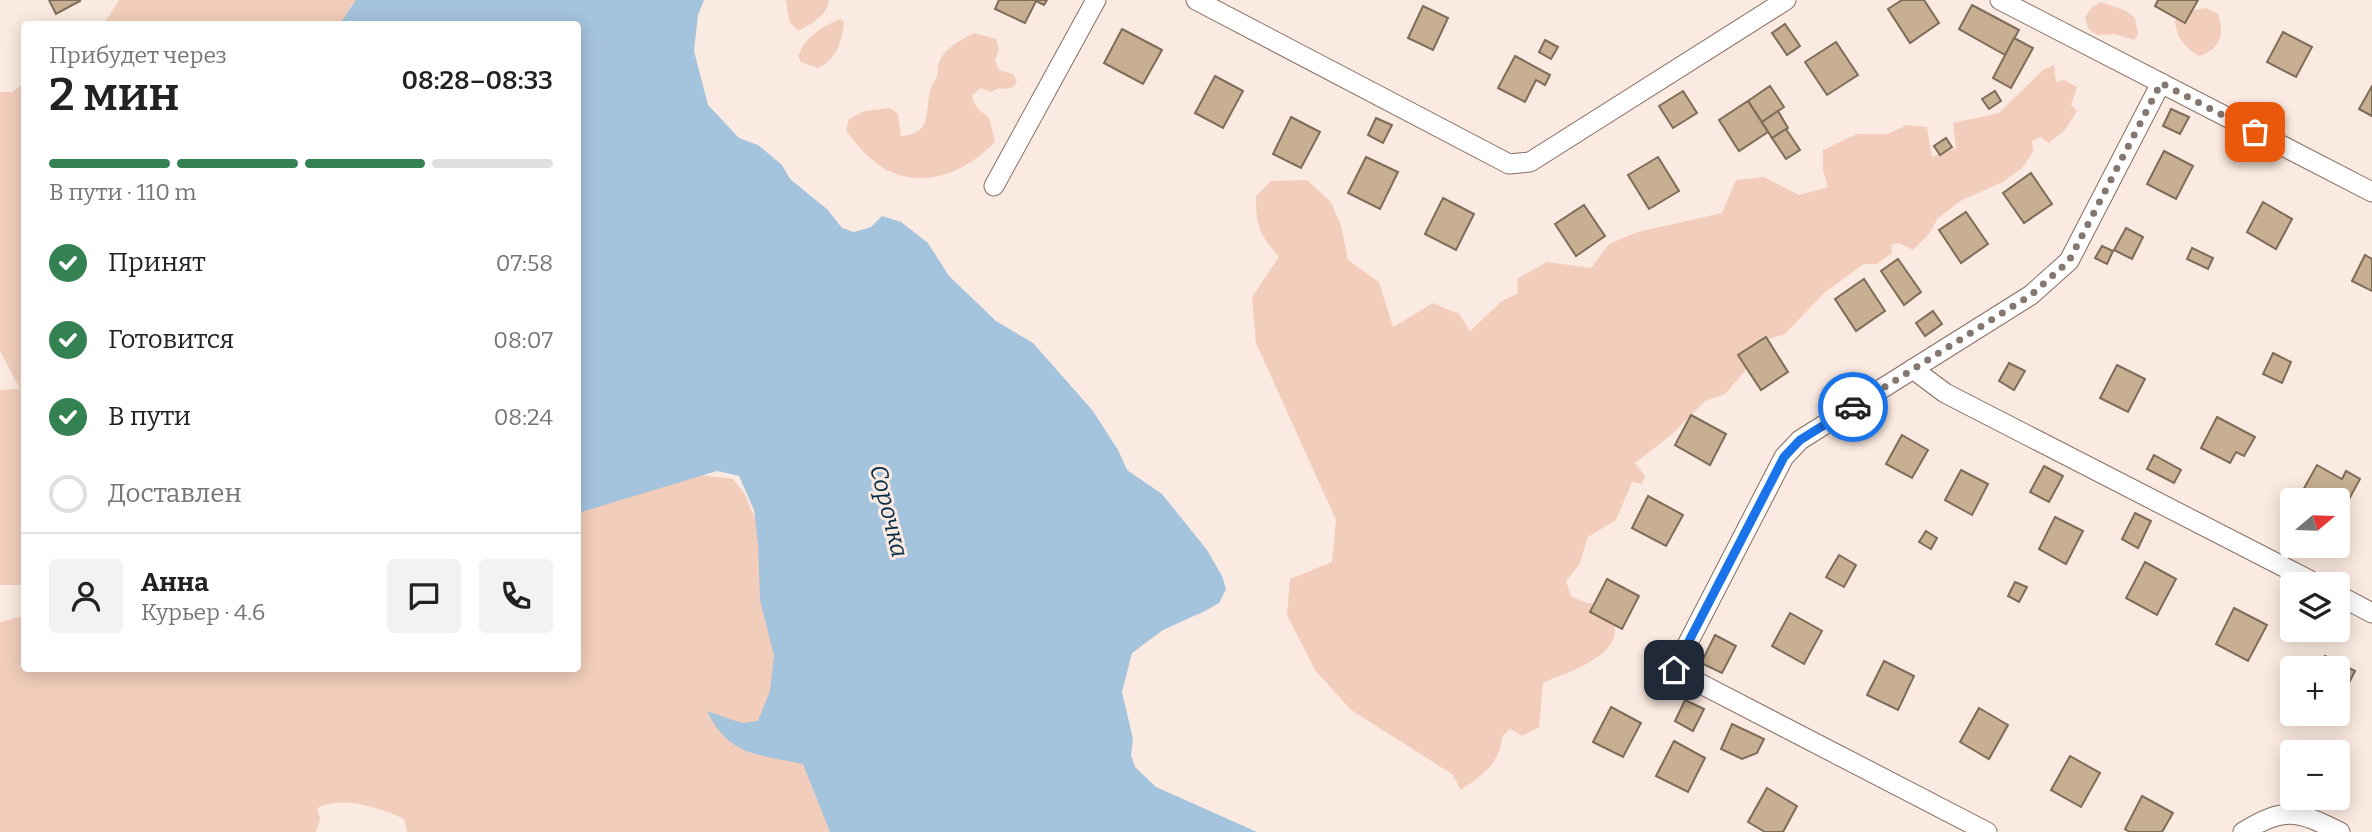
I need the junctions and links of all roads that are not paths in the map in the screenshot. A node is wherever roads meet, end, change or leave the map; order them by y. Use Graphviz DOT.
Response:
graph roads {
  1 [pos="1096,0"];
  2 [pos="1196,0"];
  3 [pos="1786,0"];
  4 [pos="2000,0"];
  5 [pos="2161,83"];
  6 [pos="994,186"];
  7 [pos="2372,192"];
  8 [pos="1913,369"];
  9 [pos="2294,572"];
  10 [pos="2350,601"];
  11 [pos="2372,613"];
  12 [pos="1987,832"];
  13 [pos="2243,832"];
  14 [pos="2340,832"];
  1 -- 6 [label="street"];
  2 -- 3 [label="street"];
  4 -- 5 [label="street"];
  5 -- 7 [label="street"];
  5 -- 8 [label="street"];
  8 -- 9 [label="street"];
  8 -- 12 [label="street"];
  10 -- 11 [label="street"];
  13 -- 14 [label="street"];
}
